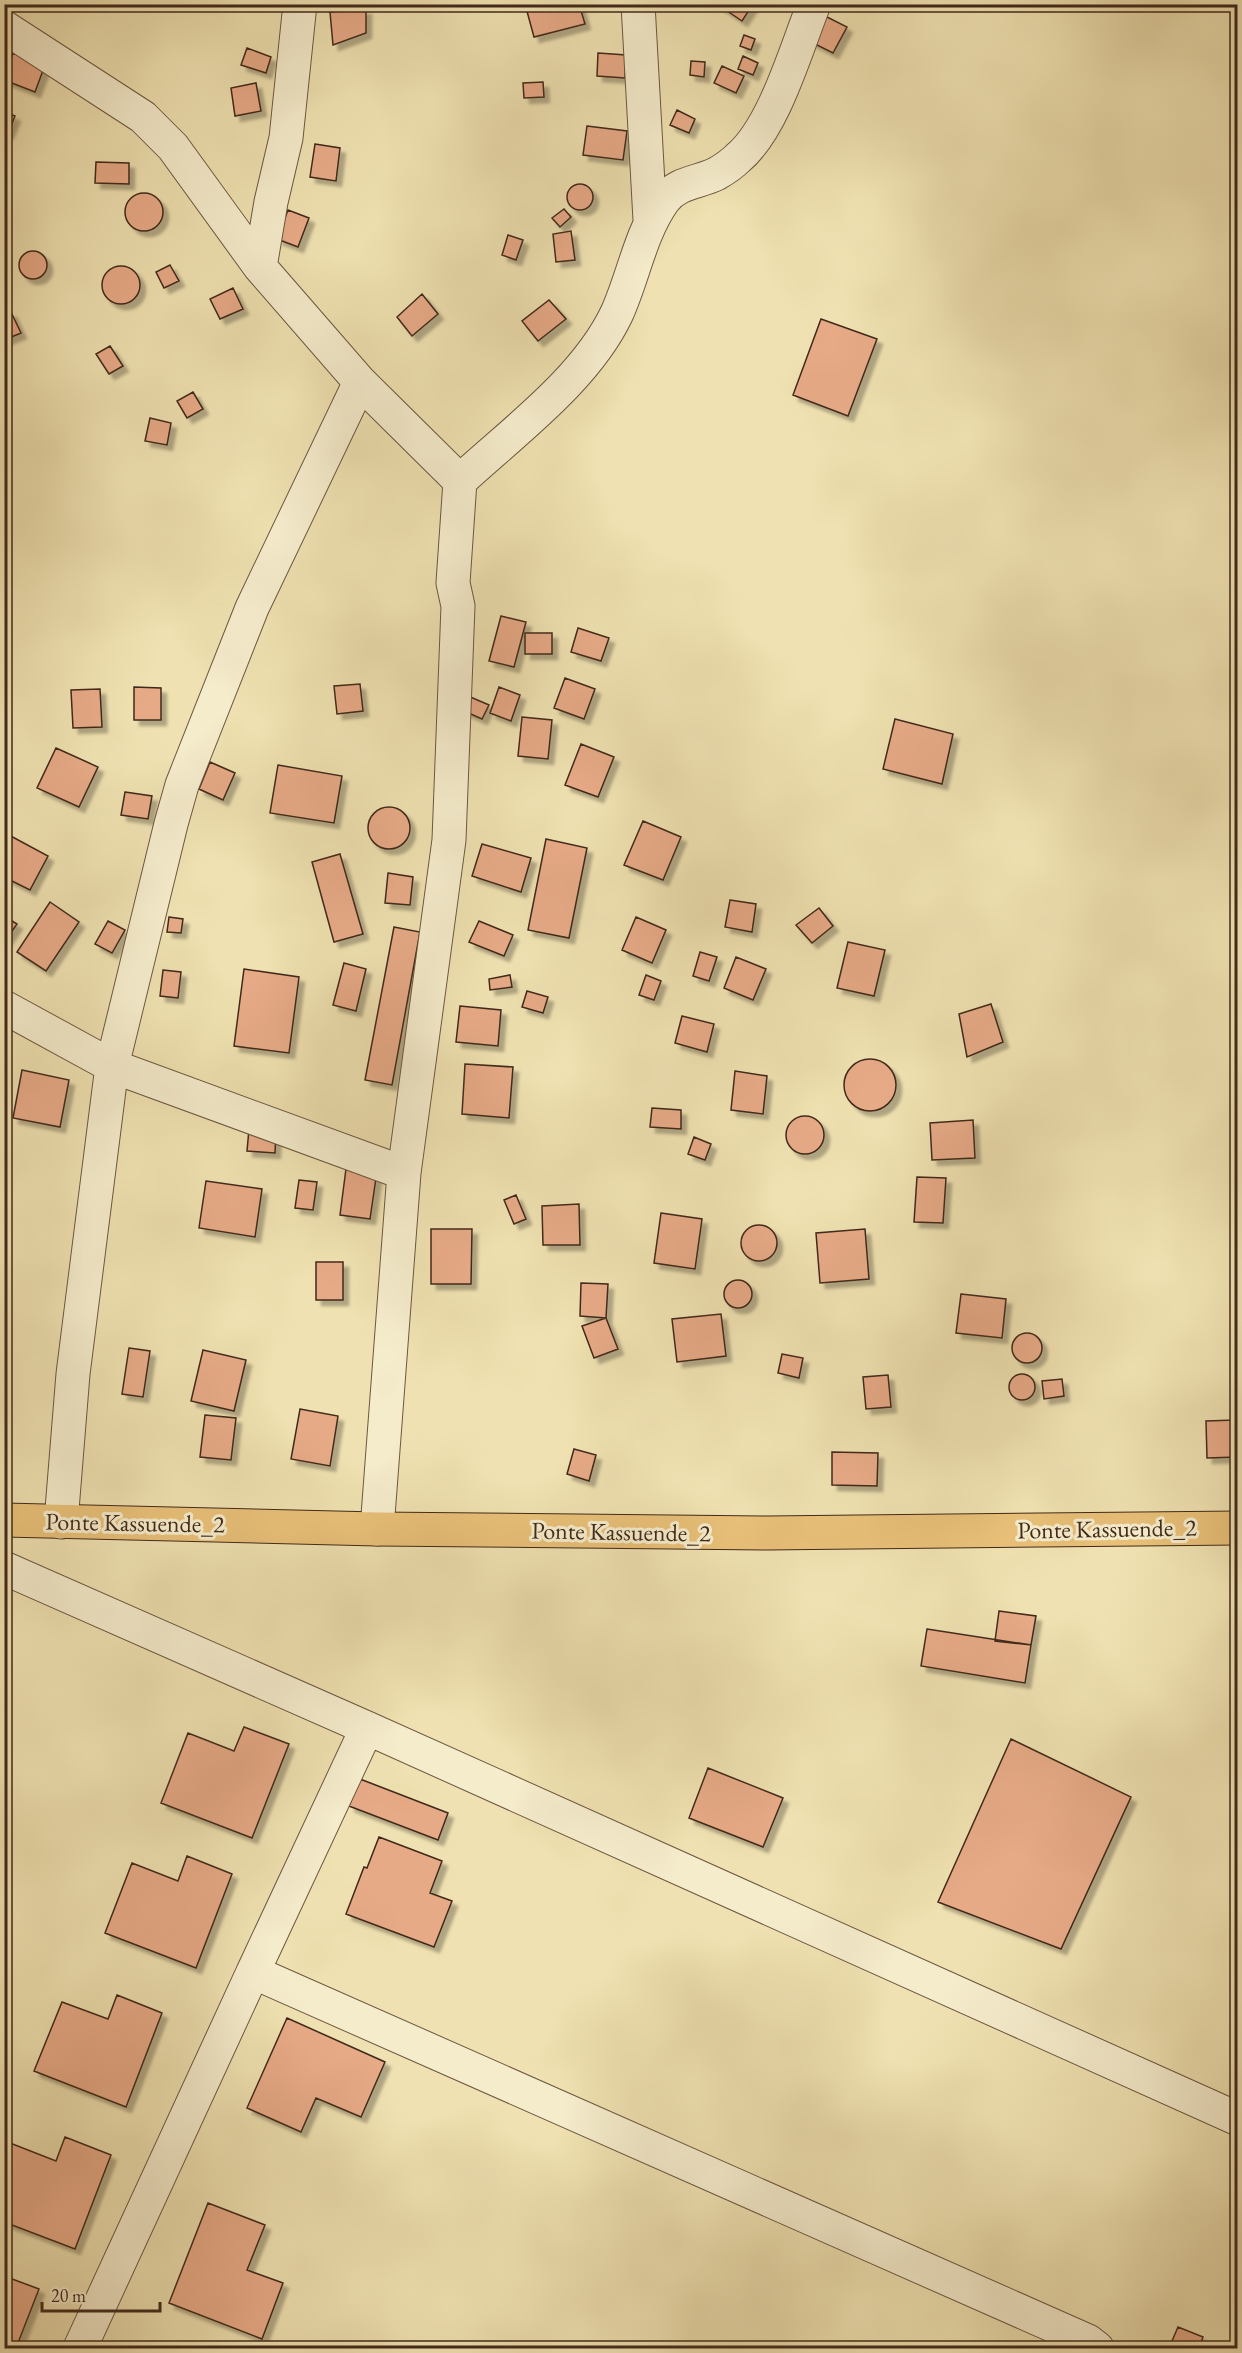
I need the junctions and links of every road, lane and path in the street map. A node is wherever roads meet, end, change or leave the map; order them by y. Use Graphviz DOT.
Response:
graph roads {
  1 [pos="300,4"];
  2 [pos="638,4"];
  3 [pos="814,4"];
  4 [pos="4,27"];
  5 [pos="650,220"];
  6 [pos="260,267"];
  7 [pos="360,382"];
  8 [pos="460,481"];
  9 [pos="4,1006"];
  10 [pos="112,1066"];
  11 [pos="404,1173"];
  12 [pos="4,1520"];
  13 [pos="61,1522"];
  14 [pos="1238,1528"];
  15 [pos="377,1529"];
  16 [pos="4,1568"];
  17 [pos="367,1728"];
  18 [pos="253,1972"];
  19 [pos="1238,2119"];
  20 [pos="80,2349"];
  21 [pos="1097,2349"];
  1 -- 6 [label="street"];
  2 -- 5 [label="street"];
  3 -- 5 [label="street"];
  4 -- 6 [label="street"];
  5 -- 8 [label="street"];
  6 -- 7 [label="street"];
  7 -- 8 [label="street"];
  7 -- 10 [label="street"];
  8 -- 11 [label="street"];
  9 -- 10 [label="street"];
  10 -- 11 [label="street"];
  10 -- 13 [label="street"];
  11 -- 15 [label="street"];
  12 -- 13 [label="highway, Ponte Kassuende_2"];
  13 -- 15 [label="highway, Ponte Kassuende_2"];
  14 -- 15 [label="highway, Ponte Kassuende_2"];
  16 -- 17 [label="street"];
  17 -- 18 [label="street"];
  17 -- 19 [label="street"];
  18 -- 20 [label="street"];
  18 -- 21 [label="street"];
}
